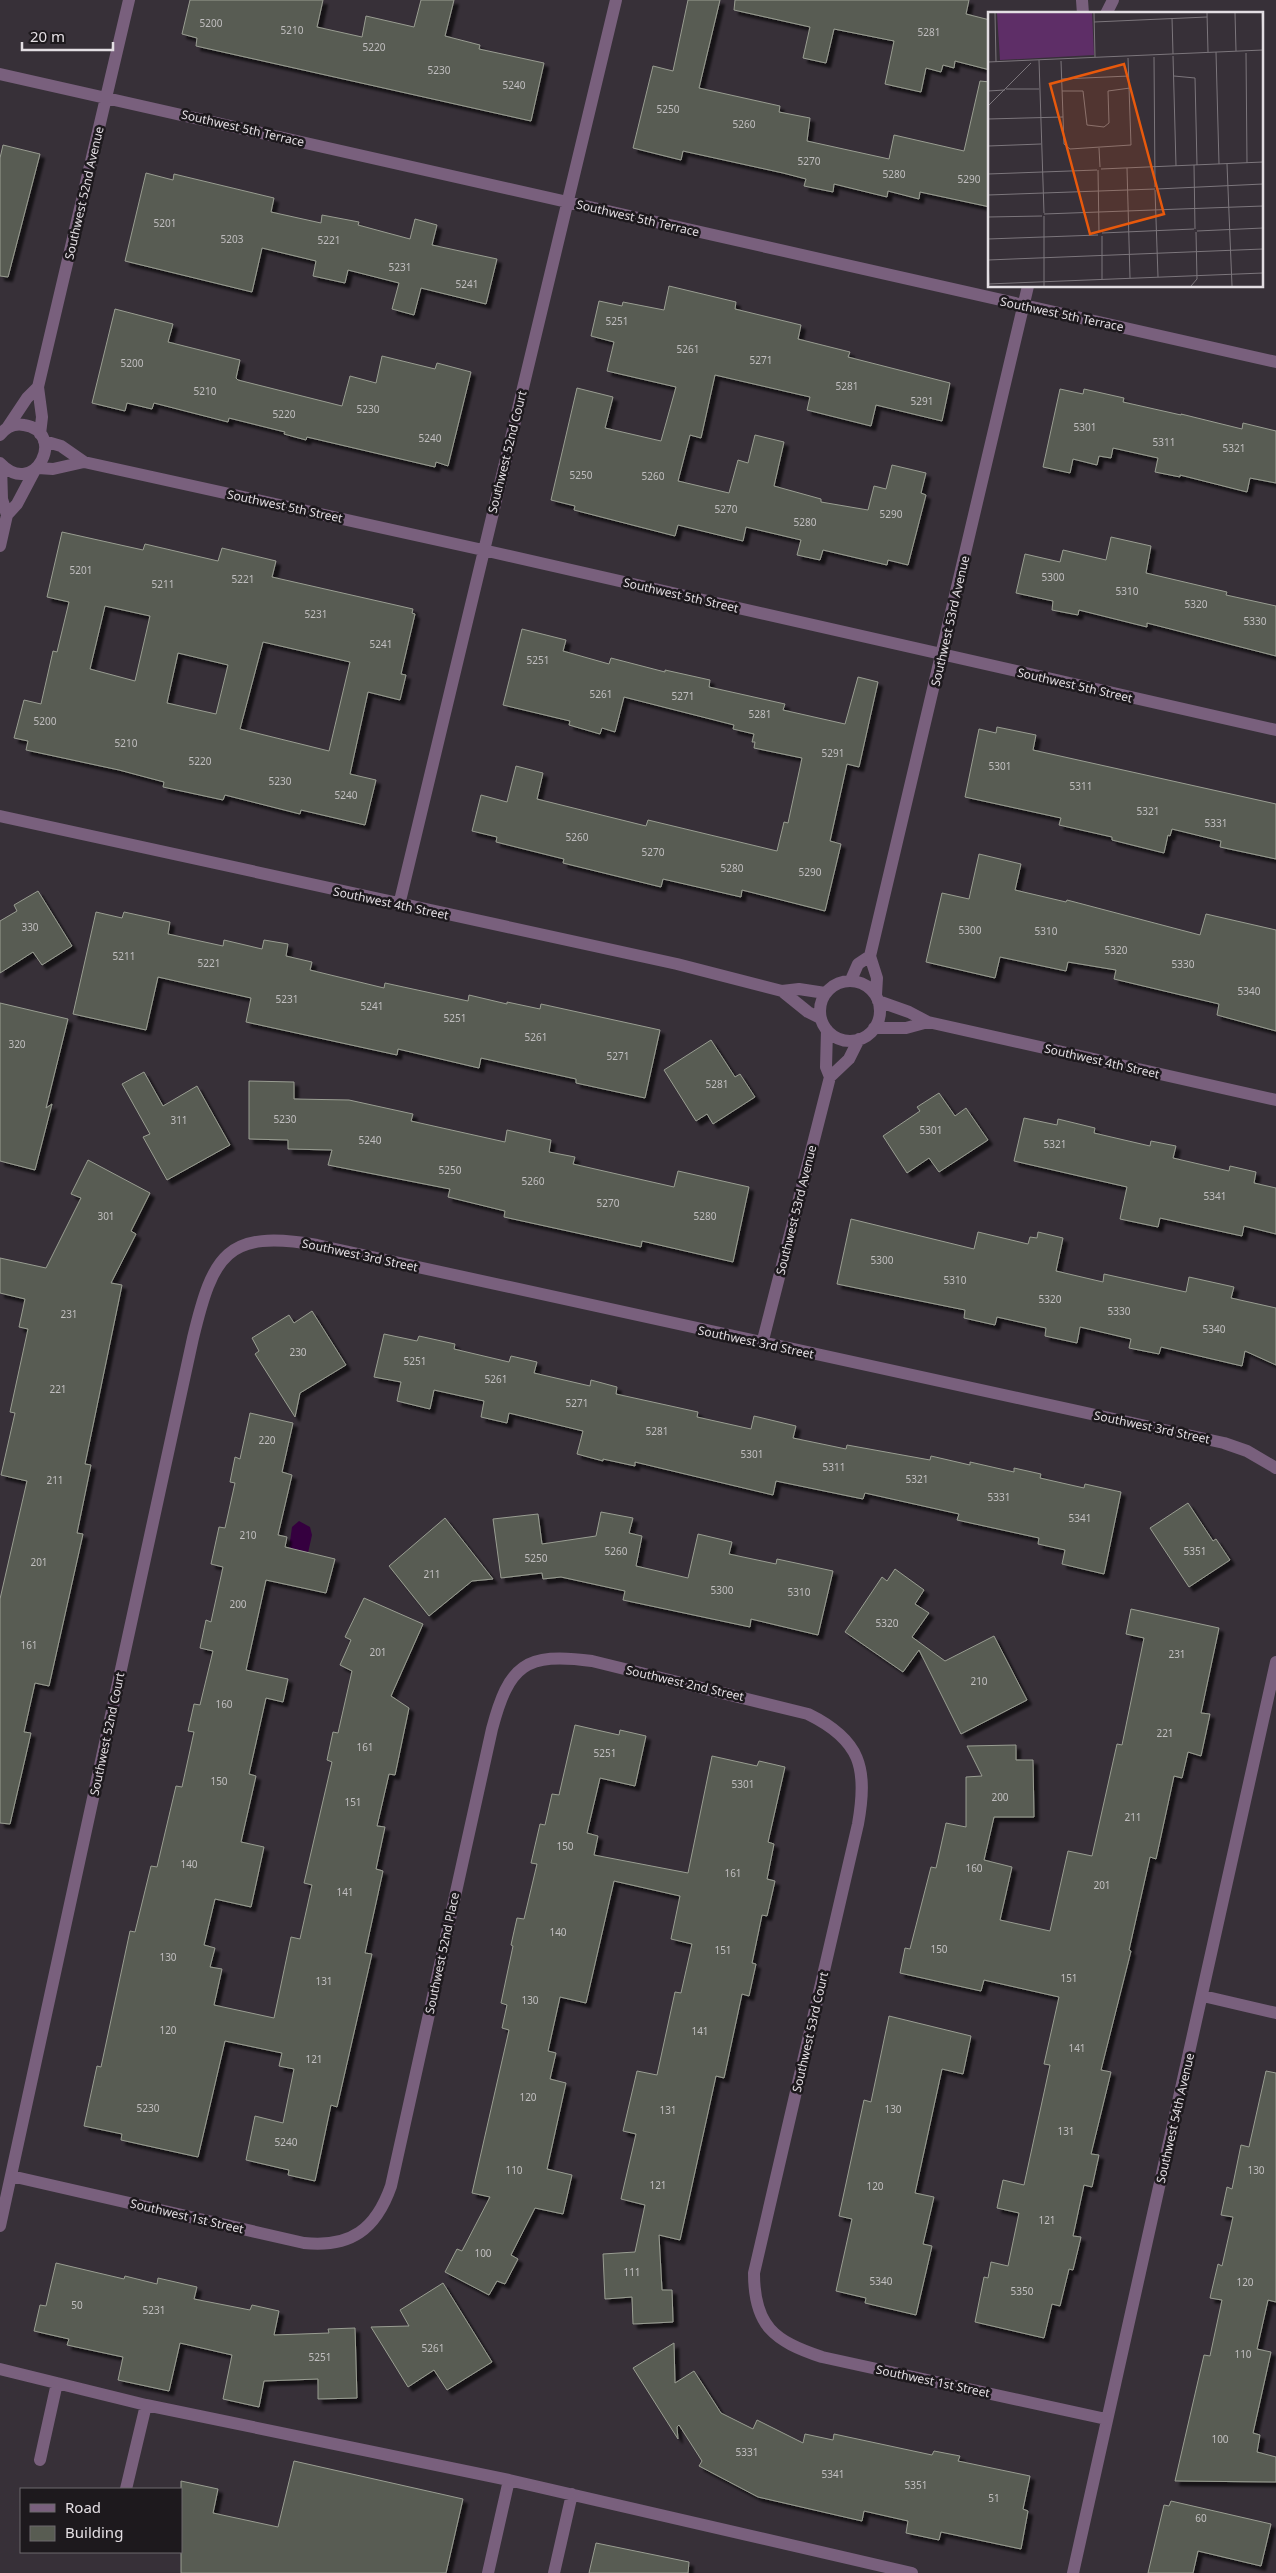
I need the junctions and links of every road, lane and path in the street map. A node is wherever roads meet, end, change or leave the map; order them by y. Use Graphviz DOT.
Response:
graph roads {
  1 [pos="130,0"];
  2 [pos="616,0"];
  3 [pos="1113,0"];
  4 [pos="1107,12"];
  5 [pos="0,74"];
  6 [pos="106,98"];
  7 [pos="568,202"];
  8 [pos="1028,288"];
  9 [pos="1024,305"];
  10 [pos="1276,362"];
  11 [pos="38,387"];
  12 [pos="3,431"];
  13 [pos="42,438"];
  14 [pos="84,462"];
  15 [pos="0,464"];
  16 [pos="36,469"];
  17 [pos="7,516"];
  18 [pos="0,546"];
  19 [pos="483,550"];
  20 [pos="942,655"];
  21 [pos="1276,730"];
  22 [pos="0,816"];
  23 [pos="399,904"];
  24 [pos="870,956"];
  25 [pos="851,980"];
  26 [pos="782,991"];
  27 [pos="825,993"];
  28 [pos="877,998"];
  29 [pos="820,1018"];
  30 [pos="928,1022"];
  31 [pos="874,1028"];
  32 [pos="827,1030"];
  33 [pos="859,1039"];
  34 [pos="830,1077"];
  35 [pos="1276,1100"];
  36 [pos="232,1250"];
  37 [pos="762,1344"];
  38 [pos="1276,1468"];
  39 [pos="1276,1662"];
  40 [pos="518,1670"];
  41 [pos="846,1739"];
  42 [pos="1203,1996"];
  43 [pos="1276,2013"];
  44 [pos="11,2176"];
  45 [pos="0,2226"];
  46 [pos="362,2232"];
  47 [pos="767,2327"];
  48 [pos="0,2369"];
  49 [pos="57,2383"];
  50 [pos="146,2406"];
  51 [pos="1106,2419"];
  52 [pos="40,2460"];
  53 [pos="509,2480"];
  54 [pos="126,2488"];
  55 [pos="572,2494"];
  56 [pos="488,2573"];
  57 [pos="554,2573"];
  58 [pos="912,2573"];
  59 [pos="1072,2573"];
  1 -- 6 [label="street, Southwest 52nd Avenue"];
  2 -- 7 [label="street, Southwest 52nd Court"];
  3 -- 4 [label="street"];
  5 -- 6 [label="street, Southwest 5th Terrace"];
  6 -- 7 [label="street, Southwest 5th Terrace"];
  6 -- 11 [label="street, Southwest 52nd Avenue"];
  7 -- 9 [label="street, Southwest 5th Terrace"];
  7 -- 19 [label="street, Southwest 52nd Court"];
  8 -- 9 [label="street, Southwest 53rd Avenue"];
  9 -- 10 [label="street, Southwest 5th Terrace"];
  9 -- 20 [label="street, Southwest 53rd Avenue"];
  11 -- 12 [label="street, Southwest 52nd Avenue"];
  11 -- 13 [label="street, Southwest 52nd Avenue"];
  12 -- 13 [label="street, Southwest 5th Street"];
  13 -- 14 [label="street, Southwest 5th Street"];
  13 -- 16 [label="street"];
  14 -- 16 [label="street, Southwest 5th Street"];
  14 -- 19 [label="street, Southwest 5th Street"];
  15 -- 16 [label="street, Southwest 5th Street"];
  15 -- 17 [label="street"];
  16 -- 17 [label="street"];
  17 -- 18 [label="street"];
  19 -- 20 [label="street, Southwest 5th Street"];
  19 -- 23 [label="street, Southwest 52nd Court"];
  20 -- 21 [label="street, Southwest 5th Street"];
  20 -- 24 [label="street, Southwest 53rd Avenue"];
  22 -- 23 [label="street, Southwest 4th Street"];
  23 -- 26 [label="street, Southwest 4th Street"];
  24 -- 25 [label="street, Southwest 53rd Avenue"];
  24 -- 28 [label="street, Southwest 53rd Avenue"];
  25 -- 27 [label="street"];
  25 -- 28 [label="street, Southwest 4th Street"];
  26 -- 27 [label="street, Southwest 4th Street"];
  26 -- 29 [label="street, Southwest 4th Street"];
  27 -- 29 [label="street"];
  28 -- 30 [label="street, Southwest 4th Street"];
  28 -- 31 [label="street"];
  29 -- 32 [label="street, Southwest 4th Street"];
  30 -- 31 [label="street, Southwest 4th Street"];
  30 -- 35 [label="street, Southwest 4th Street"];
  31 -- 33 [label="street"];
  32 -- 33 [label="street"];
  32 -- 34 [label="street, Southwest 53rd Avenue"];
  33 -- 34 [label="street"];
  34 -- 37 [label="street, Southwest 53rd Avenue"];
  36 -- 37 [label="street, Southwest 3rd Street"];
  36 -- 44 [label="street, Southwest 52nd Court"];
  37 -- 38 [label="street, Southwest 3rd Street"];
  39 -- 42 [label="street, Southwest 54th Avenue"];
  40 -- 41 [label="street, Southwest 2nd Street"];
  40 -- 46 [label="street, Southwest 52nd Place"];
  41 -- 47 [label="street, Southwest 53rd Court"];
  42 -- 43 [label="street"];
  42 -- 51 [label="street, Southwest 54th Avenue"];
  44 -- 45 [label="street, Southwest 52nd Court"];
  44 -- 46 [label="street, Southwest 1st Street"];
  47 -- 51 [label="street, Southwest 1st Street"];
  48 -- 49 [label="street"];
  49 -- 50 [label="street"];
  49 -- 52 [label="street"];
  50 -- 53 [label="street"];
  50 -- 54 [label="street"];
  51 -- 59 [label="street, Southwest 54th Avenue"];
  53 -- 55 [label="street"];
  53 -- 56 [label="street"];
  55 -- 57 [label="street"];
  55 -- 58 [label="street"];
}
